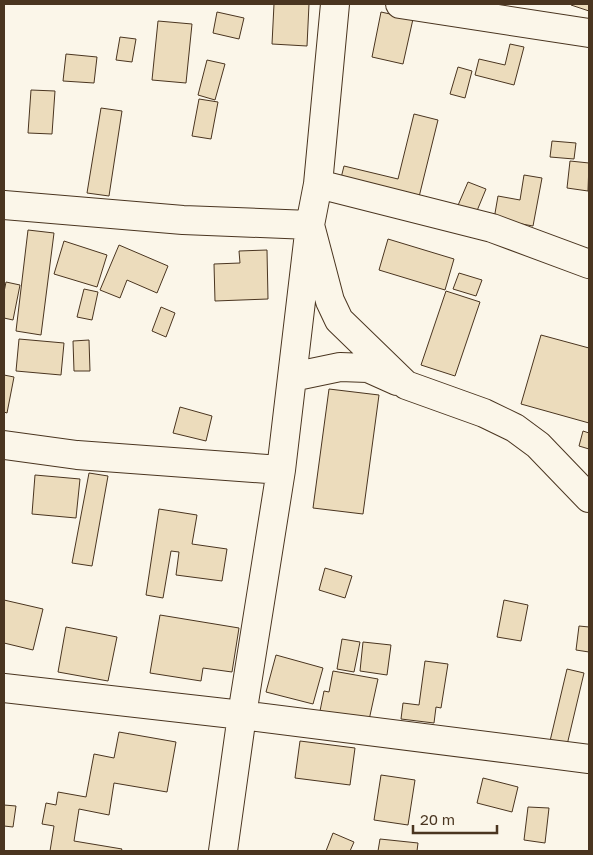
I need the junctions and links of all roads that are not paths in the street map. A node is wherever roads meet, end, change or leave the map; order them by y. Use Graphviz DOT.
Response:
graph roads {
  1 [pos="335,4"];
  2 [pos="400,4"];
  3 [pos="589,33"];
  4 [pos="318,184"];
  5 [pos="4,205"];
  6 [pos="310,225"];
  7 [pos="589,264"];
  8 [pos="292,377"];
  9 [pos="406,385"];
  10 [pos="4,445"];
  11 [pos="281,470"];
  12 [pos="589,498"];
  13 [pos="4,688"];
  14 [pos="242,715"];
  15 [pos="589,759"];
  16 [pos="223,851"];
  1 -- 4 [label="street"];
  2 -- 3 [label="street"];
  4 -- 6 [label="street"];
  4 -- 7 [label="street"];
  5 -- 6 [label="street"];
  6 -- 8 [label="street"];
  6 -- 9 [label="street"];
  8 -- 9 [label="street"];
  8 -- 11 [label="street"];
  9 -- 12 [label="street"];
  10 -- 11 [label="street"];
  11 -- 14 [label="street"];
  13 -- 14 [label="street"];
  14 -- 15 [label="street"];
  14 -- 16 [label="street"];
}
